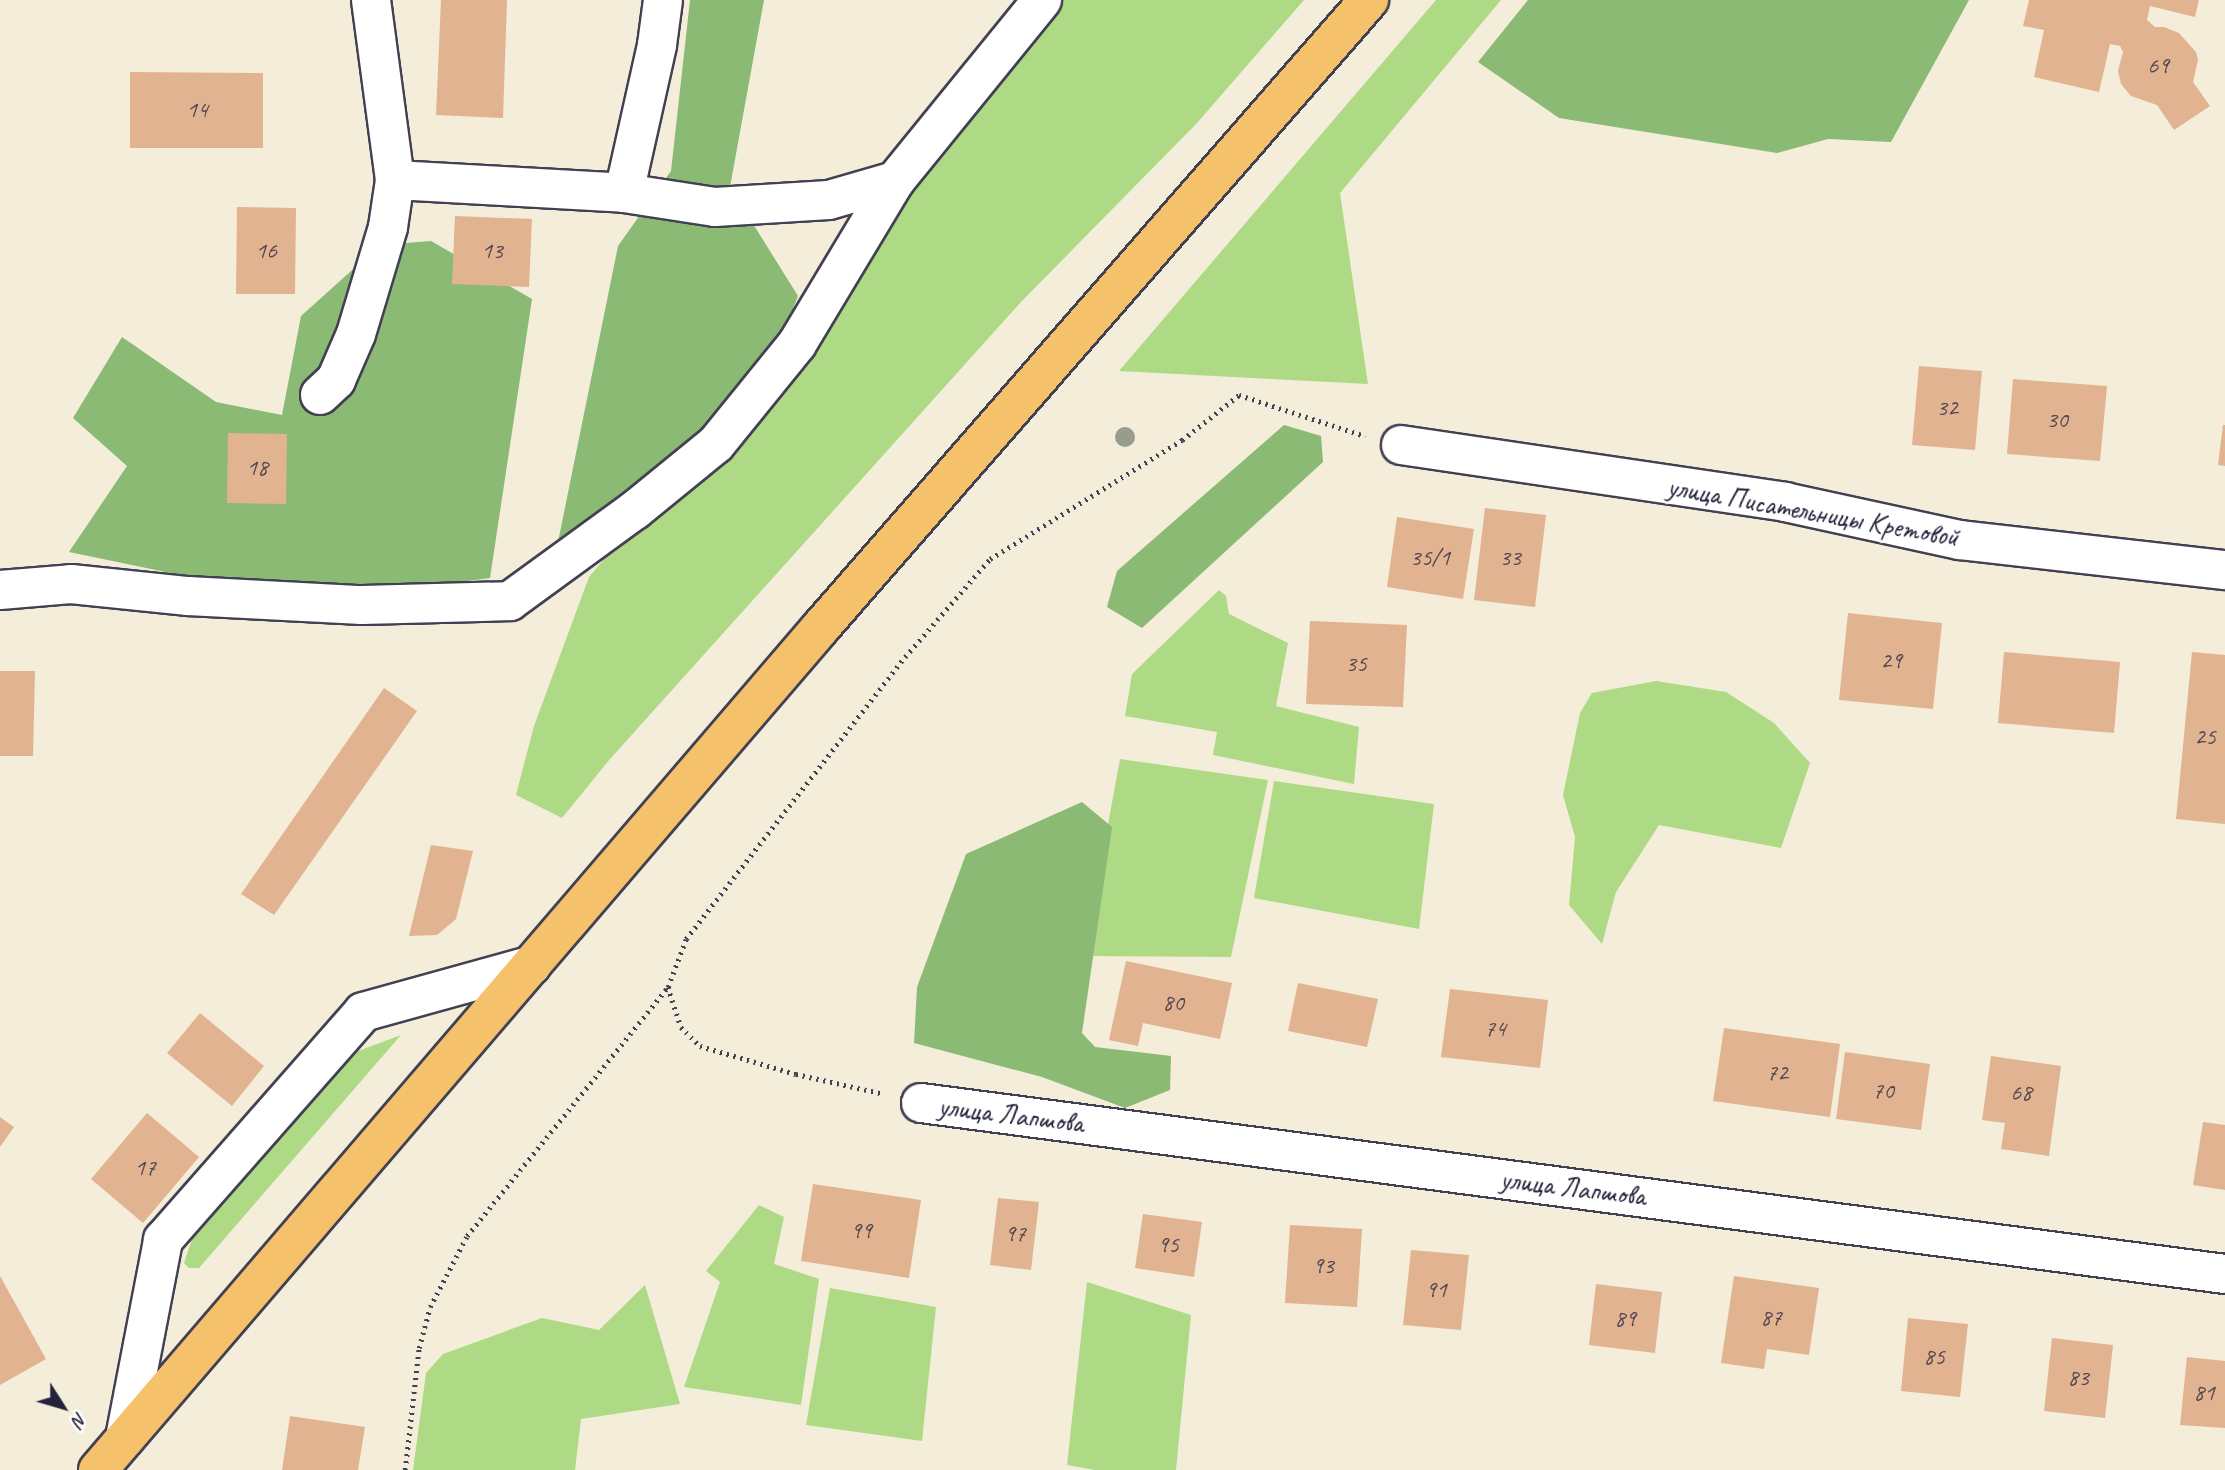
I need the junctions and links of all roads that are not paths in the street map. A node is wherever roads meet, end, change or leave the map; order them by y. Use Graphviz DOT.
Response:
graph roads {
  1 [pos="371,0"];
  2 [pos="663,0"];
  3 [pos="1042,0"];
  4 [pos="1369,0"];
  5 [pos="395,180"];
  6 [pos="895,181"];
  7 [pos="624,193"];
  8 [pos="320,395"];
  9 [pos="1401,445"];
  10 [pos="2225,570"];
  11 [pos="0,590"];
  12 [pos="532,965"];
  13 [pos="921,1103"];
  14 [pos="2225,1274"];
  15 [pos="125,1438"];
  16 [pos="98,1470"];
  1 -- 5 [label="street"];
  2 -- 7 [label="street"];
  3 -- 6 [label="street"];
  4 -- 12 [label="highway"];
  5 -- 7 [label="street"];
  5 -- 8 [label="street"];
  6 -- 7 [label="street"];
  6 -- 11 [label="street"];
  9 -- 10 [label="street, улица Писательницы Кретовой"];
  12 -- 15 [label="highway"];
  12 -- 15 [label="street"];
  13 -- 14 [label="street, улица Лапшова"];
  15 -- 16 [label="highway"];
}
